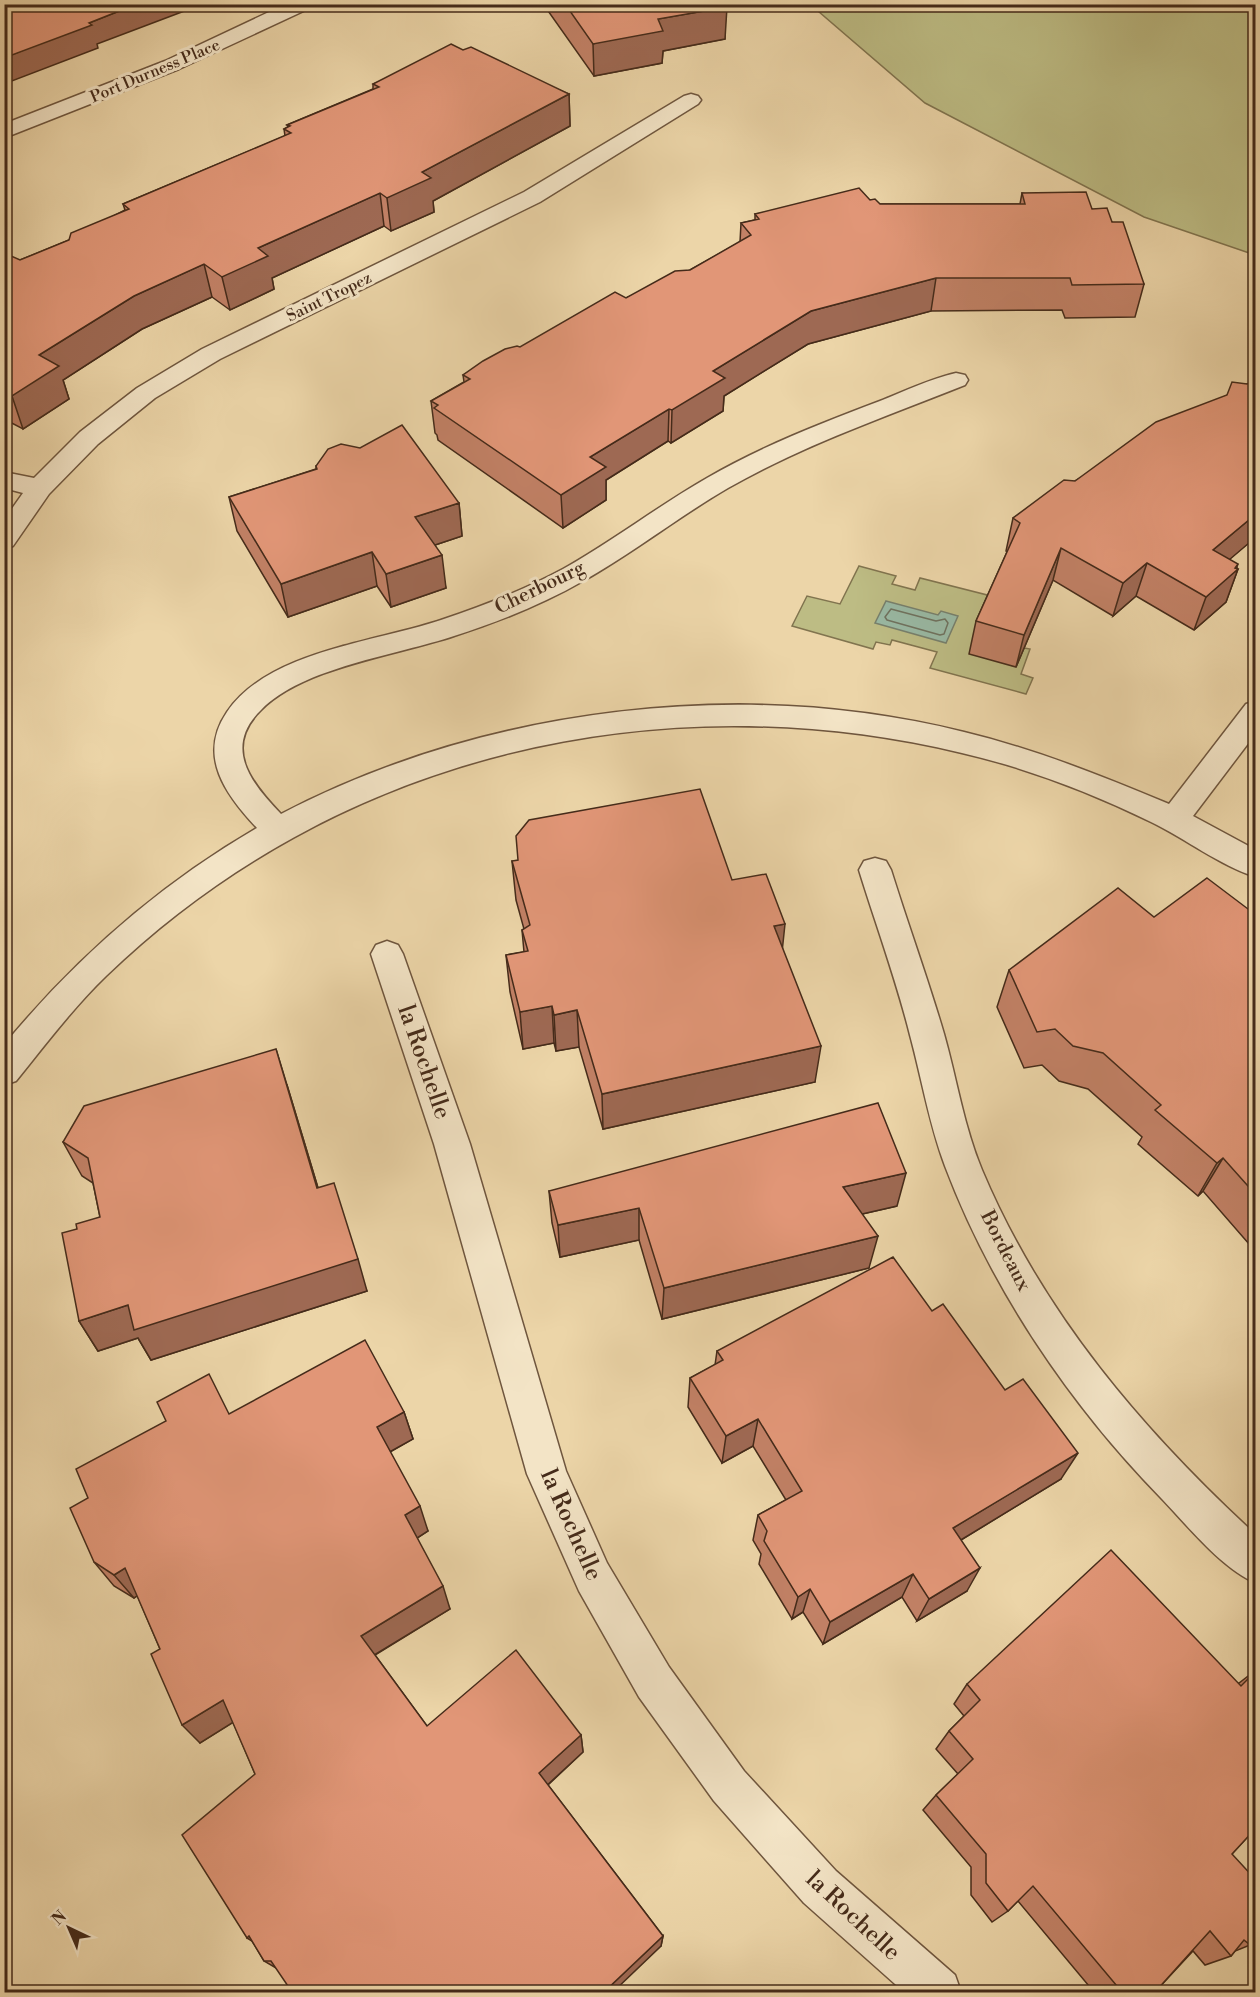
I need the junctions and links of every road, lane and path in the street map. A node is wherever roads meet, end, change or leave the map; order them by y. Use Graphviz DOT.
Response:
graph roads {
  1 [pos="303,4"];
  2 [pos="691,100"];
  3 [pos="4,132"];
  4 [pos="956,380"];
  5 [pos="4,480"];
  6 [pos="40,489"];
  7 [pos="4,540"];
  8 [pos="1256,711"];
  9 [pos="1174,819"];
  10 [pos="278,831"];
  11 [pos="1256,865"];
  12 [pos="875,870"];
  13 [pos="387,954"];
  14 [pos="4,1071"];
  15 [pos="1256,1563"];
  16 [pos="938,1992"];
  1 -- 3 [label="street, Port Durness Place"];
  2 -- 6 [label="street, Saint Tropez"];
  4 -- 10 [label="street, Cherbourg"];
  5 -- 6 [label="street"];
  6 -- 7 [label="street, Saint Tropez"];
  8 -- 9 [label="street"];
  9 -- 10 [label="street"];
  9 -- 11 [label="street"];
  10 -- 14 [label="street"];
  12 -- 15 [label="street, Bordeaux"];
  13 -- 16 [label="street, la Rochelle"];
}
